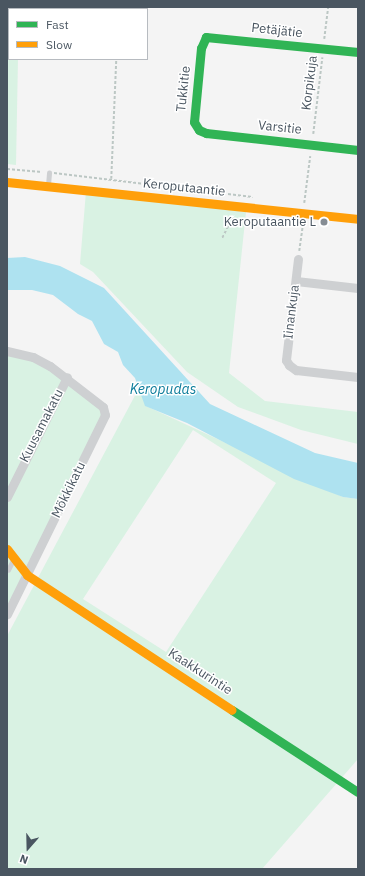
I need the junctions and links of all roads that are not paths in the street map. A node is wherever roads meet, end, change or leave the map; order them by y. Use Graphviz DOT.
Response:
graph roads {
  1 [pos="201,48"];
  2 [pos="358,52"];
  3 [pos="199,130"];
  4 [pos="358,150"];
  5 [pos="49,173"];
  6 [pos="7,182"];
  7 [pos="48,188"];
  8 [pos="358,219"];
  9 [pos="298,259"];
  10 [pos="296,281"];
  11 [pos="358,288"];
  12 [pos="7,350"];
  13 [pos="358,376"];
  14 [pos="67,377"];
  15 [pos="7,497"];
  16 [pos="7,549"];
  17 [pos="14,557"];
  18 [pos="8,570"];
  19 [pos="28,575"];
  20 [pos="7,614"];
  21 [pos="358,792"];
  1 -- 2 [label="street, Petäjätie"];
  1 -- 3 [label="street, Tukkitie"];
  3 -- 4 [label="street, Varsitie"];
  5 -- 7 [label="lane"];
  6 -- 7 [label="street, Keroputaantie"];
  7 -- 8 [label="street, Keroputaantie"];
  9 -- 10 [label="street, Iinankuja"];
  10 -- 11 [label="street"];
  10 -- 13 [label="street, Iinankuja"];
  12 -- 14 [label="street, Mökkikatu"];
  14 -- 15 [label="street, Kuusamakatu"];
  14 -- 19 [label="street, Mökkikatu"];
  16 -- 17 [label="street, Kaakkurintie"];
  17 -- 18 [label="lane"];
  17 -- 19 [label="street, Kaakkurintie"];
  19 -- 20 [label="street, Mökkikatu"];
  19 -- 21 [label="street, Kaakkurintie"];
}
